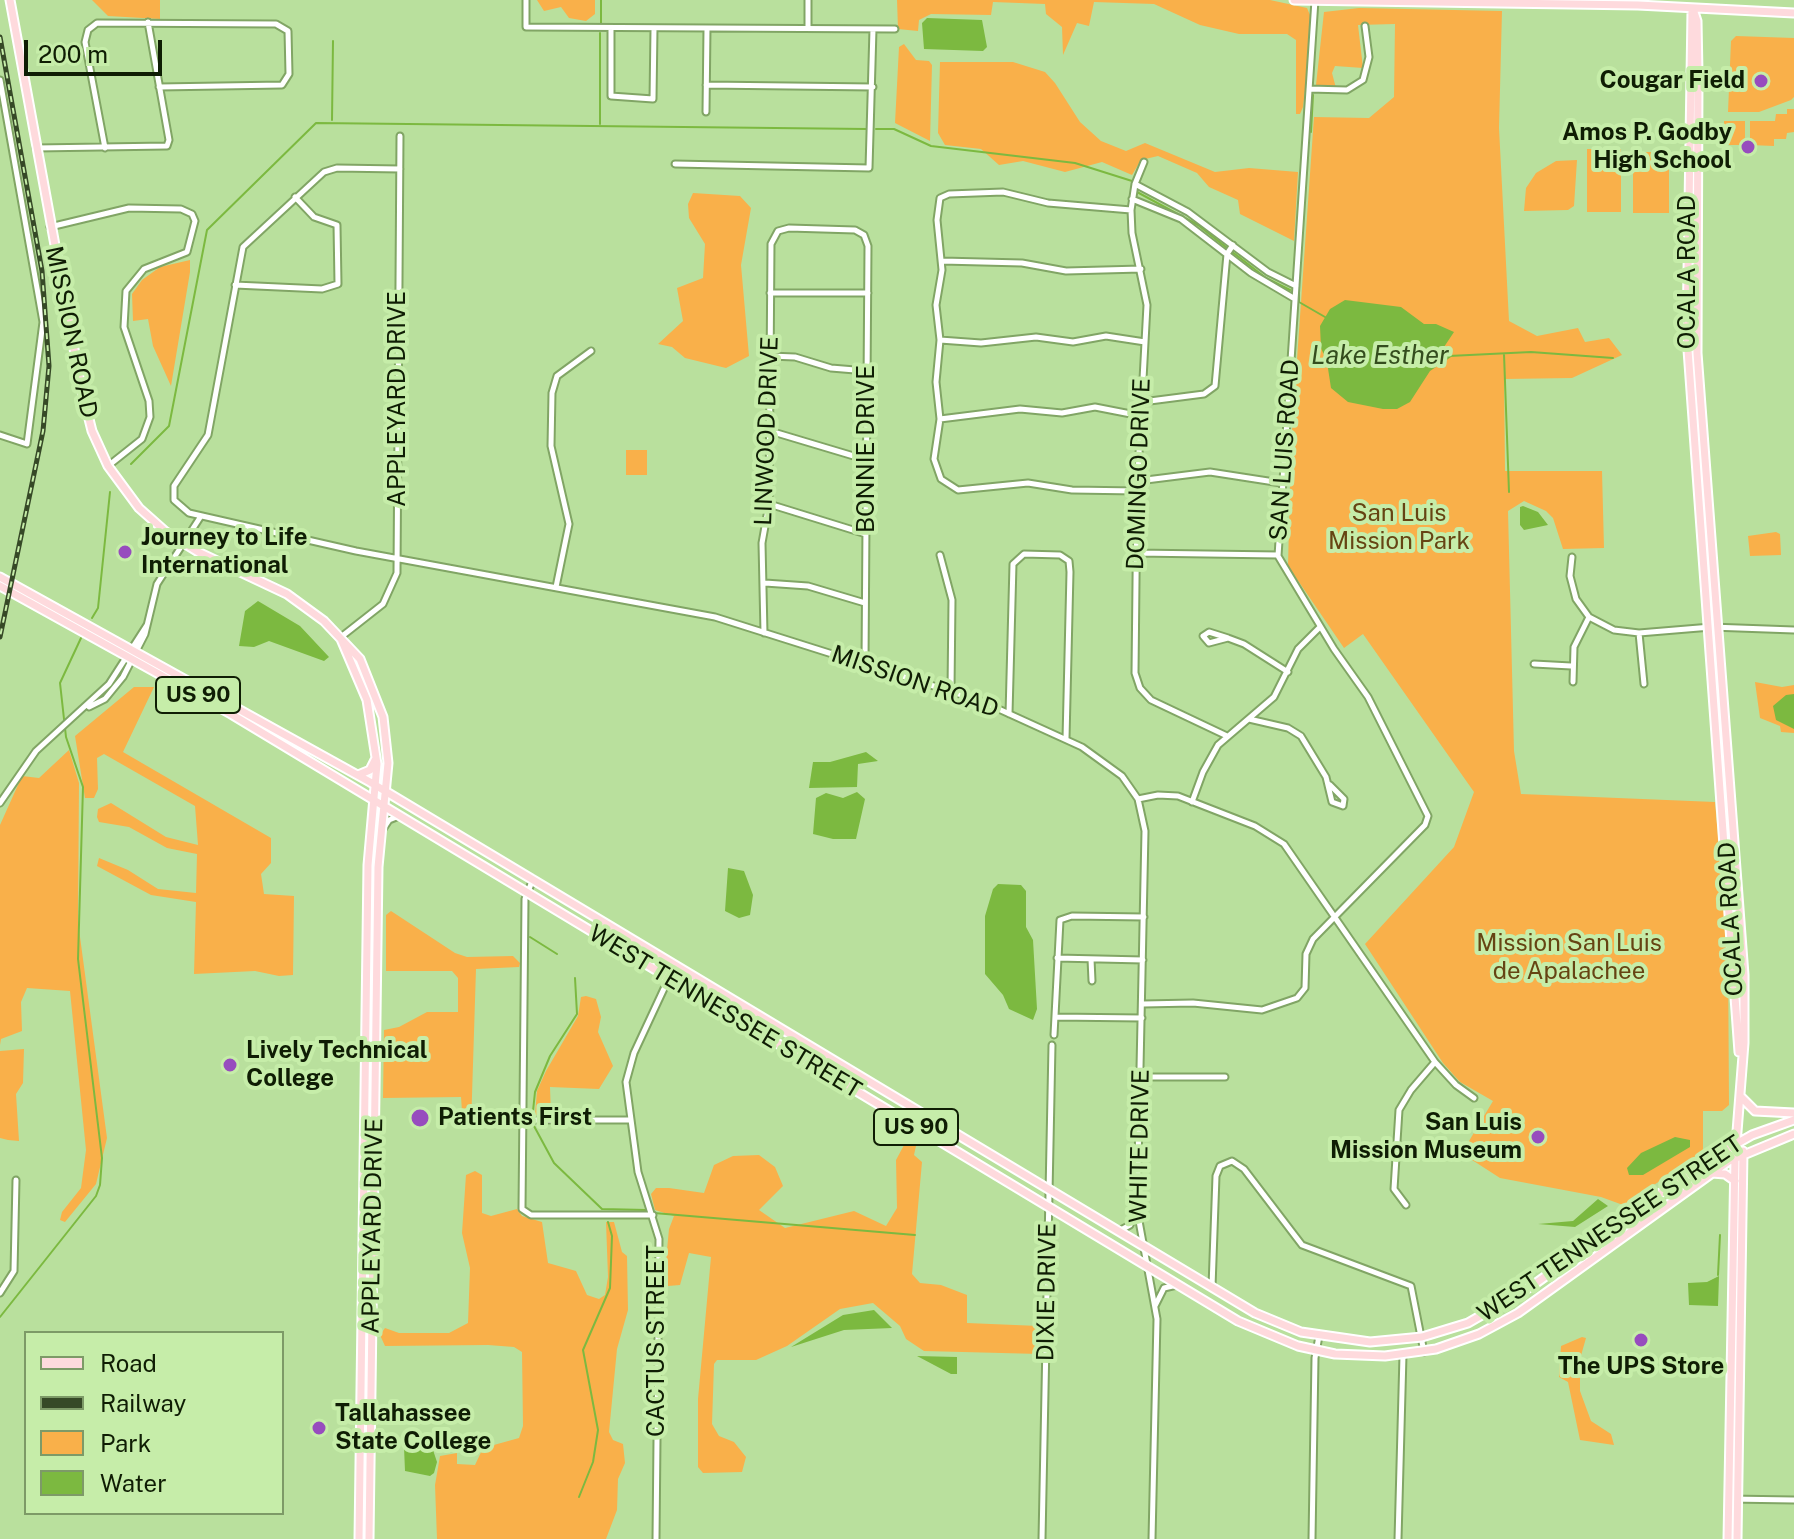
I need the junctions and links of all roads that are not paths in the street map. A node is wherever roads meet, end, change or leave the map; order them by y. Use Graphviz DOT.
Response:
graph roads {
  1 [pos="10,0"];
  2 [pos="526,0"];
  3 [pos="808,0"];
  4 [pos="1294,0"];
  5 [pos="1315,1"];
  6 [pos="1693,4"];
  7 [pos="1794,13"];
  8 [pos="148,22"];
  9 [pos="1365,26"];
  10 [pos="707,28"];
  11 [pos="808,28"];
  12 [pos="611,29"];
  13 [pos="654,29"];
  14 [pos="873,29"];
  15 [pos="895,29"];
  16 [pos="0,80"];
  17 [pos="706,85"];
  18 [pos="159,87"];
  19 [pos="873,87"];
  20 [pos="1309,89"];
  21 [pos="706,112"];
  22 [pos="400,136"];
  23 [pos="36,148"];
  24 [pos="105,148"];
  25 [pos="1144,162"];
  26 [pos="675,164"];
  27 [pos="400,169"];
  28 [pos="1135,184"];
  29 [pos="295,197"];
  30 [pos="1132,199"];
  31 [pos="1131,210"];
  32 [pos="49,228"];
  33 [pos="778,231"];
  34 [pos="1233,245"];
  35 [pos="1227,254"];
  36 [pos="942,261"];
  37 [pos="1691,263"];
  38 [pos="1141,269"];
  39 [pos="235,285"];
  40 [pos="1296,286"];
  41 [pos="770,293"];
  42 [pos="868,293"];
  43 [pos="1295,299"];
  44 [pos="1687,336"];
  45 [pos="940,340"];
  46 [pos="1696,340"];
  47 [pos="1145,342"];
  48 [pos="591,351"];
  49 [pos="770,356"];
  50 [pos="867,371"];
  51 [pos="1696,399"];
  52 [pos="1142,402"];
  53 [pos="1141,416"];
  54 [pos="940,419"];
  55 [pos="770,431"];
  56 [pos="0,435"];
  57 [pos="867,460"];
  58 [pos="108,466"];
  59 [pos="1138,481"];
  60 [pos="1281,483"];
  61 [pos="1137,491"];
  62 [pos="769,504"];
  63 [pos="201,516"];
  64 [pos="866,534"];
  65 [pos="182,544"];
  66 [pos="1136,553"];
  67 [pos="940,555"];
  68 [pos="1278,555"];
  69 [pos="1572,557"];
  70 [pos="399,560"];
  71 [pos="0,577"];
  72 [pos="765,583"];
  73 [pos="0,586"];
  74 [pos="556,587"];
  75 [pos="865,603"];
  76 [pos="1589,617"];
  77 [pos="70,618"];
  78 [pos="1320,627"];
  79 [pos="1715,628"];
  80 [pos="1794,630"];
  81 [pos="764,633"];
  82 [pos="1639,633"];
  83 [pos="341,637"];
  84 [pos="1228,638"];
  85 [pos="112,646"];
  86 [pos="132,652"];
  87 [pos="865,663"];
  88 [pos="1534,664"];
  89 [pos="120,666"];
  90 [pos="1571,666"];
  91 [pos="1288,672"];
  92 [pos="1573,682"];
  93 [pos="1644,684"];
  94 [pos="951,690"];
  95 [pos="227,702"];
  96 [pos="212,703"];
  97 [pos="86,708"];
  98 [pos="1009,714"];
  99 [pos="1249,719"];
  100 [pos="1227,736"];
  101 [pos="1066,740"];
  102 [pos="314,750"];
  103 [pos="291,751"];
  104 [pos="377,754"];
  105 [pos="358,775"];
  106 [pos="376,785"];
  107 [pos="1330,785"];
  108 [pos="386,791"];
  109 [pos="1138,799"];
  110 [pos="373,801"];
  111 [pos="1192,802"];
  112 [pos="0,803"];
  113 [pos="383,807"];
  114 [pos="399,816"];
  115 [pos="380,838"];
  116 [pos="472,843"];
  117 [pos="449,846"];
  118 [pos="533,879"];
  119 [pos="526,892"];
  120 [pos="1335,916"];
  121 [pos="1144,917"];
  122 [pos="603,922"];
  123 [pos="597,935"];
  124 [pos="1057,958"];
  125 [pos="1091,959"];
  126 [pos="1143,960"];
  127 [pos="675,965"];
  128 [pos="367,978"];
  129 [pos="377,979"];
  130 [pos="669,979"];
  131 [pos="1092,981"];
  132 [pos="372,998"];
  133 [pos="1143,1004"];
  134 [pos="759,1016"];
  135 [pos="1055,1017"];
  136 [pos="1142,1018"];
  137 [pos="752,1029"];
  138 [pos="1054,1035"];
  139 [pos="1052,1045"];
  140 [pos="1435,1062"];
  141 [pos="1141,1077"];
  142 [pos="1225,1077"];
  143 [pos="866,1079"];
  144 [pos="857,1092"];
  145 [pos="1740,1096"];
  146 [pos="1474,1098"];
  147 [pos="1794,1113"];
  148 [pos="523,1120"];
  149 [pos="630,1120"];
  150 [pos="1794,1120"];
  151 [pos="1794,1134"];
  152 [pos="1739,1142"];
  153 [pos="972,1143"];
  154 [pos="951,1149"];
  155 [pos="1744,1153"];
  156 [pos="1735,1157"];
  157 [pos="1712,1173"];
  158 [pos="16,1180"];
  159 [pos="1735,1181"];
  160 [pos="1048,1189"];
  161 [pos="1406,1205"];
  162 [pos="1049,1207"];
  163 [pos="1640,1207"];
  164 [pos="1137,1210"];
  165 [pos="653,1215"];
  166 [pos="1738,1218"];
  167 [pos="1650,1219"];
  168 [pos="1119,1231"];
  169 [pos="1141,1245"];
  170 [pos="1145,1265"];
  171 [pos="368,1273"];
  172 [pos="1178,1285"];
  173 [pos="1532,1286"];
  174 [pos="1212,1287"];
  175 [pos="0,1293"];
  176 [pos="1540,1298"];
  177 [pos="1155,1307"];
  178 [pos="1494,1311"];
  179 [pos="1258,1315"];
  180 [pos="1238,1321"];
  181 [pos="1486,1331"];
  182 [pos="1319,1336"];
  183 [pos="1422,1337"];
  184 [pos="1316,1351"];
  185 [pos="1424,1352"];
  186 [pos="1403,1355"];
  187 [pos="362,1382"];
  188 [pos="371,1382"];
  189 [pos="360,1481"];
  190 [pos="370,1481"];
  191 [pos="1733,1500"];
  192 [pos="1794,1500"];
  193 [pos="359,1539"];
  194 [pos="369,1539"];
  195 [pos="656,1539"];
  196 [pos="1042,1539"];
  197 [pos="1152,1539"];
  198 [pos="1312,1539"];
  199 [pos="1398,1539"];
  200 [pos="1728,1539"];
  201 [pos="1737,1539"];
  1 -- 23 [label="main road, MISSION ROAD"];
  2 -- 12 [label="street"];
  3 -- 11 [label="street"];
  4 -- 5 [label="main road"];
  5 -- 6 [label="main road"];
  5 -- 20 [label="street, SAN LUIS ROAD"];
  6 -- 7 [label="main road"];
  6 -- 37 [label="main road, OCALA ROAD"];
  8 -- 18 [label="street"];
  8 -- 18 [label="street"];
  8 -- 24 [label="street"];
  9 -- 20 [label="street"];
  10 -- 11 [label="street"];
  10 -- 13 [label="street"];
  10 -- 17 [label="street"];
  11 -- 14 [label="street"];
  12 -- 13 [label="street"];
  12 -- 13 [label="street"];
  14 -- 15 [label="street"];
  14 -- 19 [label="street"];
  16 -- 56 [label="street"];
  17 -- 19 [label="street"];
  17 -- 21 [label="street"];
  18 -- 24 [label="street"];
  19 -- 26 [label="street"];
  20 -- 40 [label="street, SAN LUIS ROAD"];
  22 -- 27 [label="street, APPLEYARD DRIVE"];
  23 -- 24 [label="street"];
  23 -- 32 [label="main road, MISSION ROAD"];
  25 -- 28 [label="street, DOMINGO DRIVE"];
  27 -- 29 [label="street"];
  27 -- 70 [label="street, APPLEYARD DRIVE"];
  28 -- 30 [label="street, DOMINGO DRIVE"];
  28 -- 34 [label="street"];
  29 -- 39 [label="street"];
  29 -- 39 [label="street"];
  30 -- 31 [label="street, DOMINGO DRIVE"];
  30 -- 35 [label="street"];
  31 -- 36 [label="street"];
  31 -- 38 [label="street, DOMINGO DRIVE"];
  32 -- 58 [label="main road, MISSION ROAD"];
  32 -- 58 [label="street"];
  33 -- 41 [label="street, LINWOOD DRIVE"];
  33 -- 42 [label="street, BONNIE DRIVE"];
  34 -- 35 [label="street"];
  34 -- 40 [label="street"];
  35 -- 43 [label="street"];
  35 -- 52 [label="street"];
  36 -- 38 [label="street"];
  36 -- 45 [label="street"];
  37 -- 44 [label="main road, OCALA ROAD"];
  37 -- 46 [label="main road, OCALA ROAD"];
  38 -- 47 [label="street, DOMINGO DRIVE"];
  39 -- 63 [label="street"];
  40 -- 43 [label="street, SAN LUIS ROAD"];
  41 -- 42 [label="street"];
  41 -- 49 [label="street, LINWOOD DRIVE"];
  42 -- 50 [label="street, BONNIE DRIVE"];
  43 -- 60 [label="street, SAN LUIS ROAD"];
  44 -- 46 [label="main road"];
  44 -- 51 [label="main road, OCALA ROAD"];
  45 -- 47 [label="street"];
  45 -- 54 [label="street"];
  46 -- 51 [label="main road, OCALA ROAD"];
  47 -- 52 [label="street, DOMINGO DRIVE"];
  48 -- 74 [label="street"];
  49 -- 50 [label="street"];
  49 -- 55 [label="street, LINWOOD DRIVE"];
  50 -- 57 [label="street, BONNIE DRIVE"];
  51 -- 79 [label="main road, OCALA ROAD"];
  52 -- 53 [label="street, DOMINGO DRIVE"];
  53 -- 54 [label="street"];
  53 -- 59 [label="street, DOMINGO DRIVE"];
  54 -- 61 [label="street"];
  55 -- 57 [label="street"];
  55 -- 62 [label="street, LINWOOD DRIVE"];
  57 -- 64 [label="street, BONNIE DRIVE"];
  58 -- 65 [label="main road, MISSION ROAD"];
  59 -- 60 [label="street"];
  59 -- 61 [label="street, DOMINGO DRIVE"];
  60 -- 68 [label="street, SAN LUIS ROAD"];
  61 -- 66 [label="street, DOMINGO DRIVE"];
  62 -- 64 [label="street"];
  62 -- 72 [label="street, LINWOOD DRIVE"];
  63 -- 65 [label="street"];
  63 -- 70 [label="street, MISSION ROAD"];
  64 -- 75 [label="street, BONNIE DRIVE"];
  65 -- 83 [label="main road, MISSION ROAD"];
  65 -- 86 [label="street"];
  66 -- 68 [label="street"];
  66 -- 100 [label="street, DOMINGO DRIVE"];
  67 -- 94 [label="street"];
  68 -- 78 [label="street, SAN LUIS ROAD"];
  69 -- 76 [label="street"];
  70 -- 74 [label="street, MISSION ROAD"];
  70 -- 83 [label="street, APPLEYARD DRIVE"];
  71 -- 77 [label="main road, WEST TENNESSEE STREET / US 90"];
  72 -- 75 [label="street"];
  72 -- 81 [label="street, LINWOOD DRIVE"];
  73 -- 77 [label="main road"];
  74 -- 81 [label="street, MISSION ROAD"];
  75 -- 87 [label="street, BONNIE DRIVE"];
  76 -- 82 [label="street"];
  76 -- 90 [label="street"];
  77 -- 85 [label="main road, WEST TENNESSEE STREET / US 90"];
  77 -- 86 [label="main road, WEST TENNESSEE STREET / US 90"];
  78 -- 91 [label="street"];
  78 -- 120 [label="street, SAN LUIS ROAD"];
  79 -- 80 [label="street"];
  79 -- 82 [label="street"];
  79 -- 145 [label="main road, OCALA ROAD"];
  81 -- 87 [label="street, MISSION ROAD"];
  82 -- 93 [label="street"];
  83 -- 104 [label="main road, APPLEYARD DRIVE"];
  83 -- 108 [label="main road, APPLEYARD DRIVE"];
  84 -- 91 [label="street"];
  85 -- 86 [label="main road, WEST TENNESSEE STREET / US 90"];
  85 -- 89 [label="street"];
  86 -- 89 [label="street"];
  86 -- 95 [label="main road, WEST TENNESSEE STREET / US 90"];
  86 -- 96 [label="main road, WEST TENNESSEE STREET / US 90"];
  86 -- 97 [label="street"];
  87 -- 94 [label="street, MISSION ROAD"];
  88 -- 90 [label="street"];
  89 -- 97 [label="street"];
  90 -- 92 [label="street"];
  91 -- 99 [label="street"];
  94 -- 98 [label="street, MISSION ROAD"];
  95 -- 96 [label="main road"];
  95 -- 102 [label="main road, WEST TENNESSEE STREET / US 90"];
  96 -- 103 [label="main road, WEST TENNESSEE STREET / US 90"];
  97 -- 112 [label="street"];
  98 -- 101 [label="street, MISSION ROAD"];
  98 -- 101 [label="street"];
  99 -- 100 [label="street"];
  99 -- 107 [label="street"];
  100 -- 111 [label="street"];
  101 -- 109 [label="street, MISSION ROAD"];
  102 -- 103 [label="main road"];
  102 -- 105 [label="main road, WEST TENNESSEE STREET / US 90"];
  103 -- 110 [label="main road, WEST TENNESSEE STREET / US 90"];
  104 -- 105 [label="main road"];
  104 -- 106 [label="main road, APPLEYARD DRIVE"];
  105 -- 106 [label="main road, WEST TENNESSEE STREET / US 90"];
  106 -- 108 [label="main road, WEST TENNESSEE STREET / US 90"];
  106 -- 110 [label="main road, APPLEYARD DRIVE"];
  108 -- 113 [label="main road, APPLEYARD DRIVE"];
  108 -- 116 [label="main road, WEST TENNESSEE STREET / US 90"];
  109 -- 111 [label="street"];
  109 -- 121 [label="street, WHITE DRIVE"];
  110 -- 113 [label="main road, WEST TENNESSEE STREET / US 90"];
  110 -- 128 [label="main road, APPLEYARD DRIVE"];
  111 -- 120 [label="street"];
  113 -- 114 [label="main road, WEST TENNESSEE STREET / US 90"];
  113 -- 115 [label="main road, APPLEYARD DRIVE"];
  114 -- 115 [label="street"];
  114 -- 117 [label="main road, WEST TENNESSEE STREET / US 90"];
  115 -- 129 [label="main road, APPLEYARD DRIVE"];
  116 -- 117 [label="main road"];
  116 -- 118 [label="main road, WEST TENNESSEE STREET / US 90"];
  117 -- 119 [label="main road, WEST TENNESSEE STREET / US 90"];
  118 -- 119 [label="street"];
  118 -- 122 [label="main road, WEST TENNESSEE STREET / US 90"];
  119 -- 123 [label="main road, WEST TENNESSEE STREET / US 90"];
  119 -- 148 [label="street"];
  120 -- 133 [label="street"];
  120 -- 140 [label="street"];
  121 -- 124 [label="street"];
  121 -- 126 [label="street, WHITE DRIVE"];
  122 -- 123 [label="main road"];
  122 -- 127 [label="main road, WEST TENNESSEE STREET / US 90"];
  123 -- 130 [label="main road, WEST TENNESSEE STREET / US 90"];
  124 -- 125 [label="street"];
  124 -- 135 [label="street"];
  125 -- 126 [label="street"];
  125 -- 131 [label="street"];
  126 -- 133 [label="street, WHITE DRIVE"];
  127 -- 130 [label="street, CACTUS STREET"];
  127 -- 134 [label="main road, WEST TENNESSEE STREET / US 90"];
  128 -- 129 [label="street"];
  128 -- 129 [label="street"];
  128 -- 132 [label="main road, APPLEYARD DRIVE"];
  129 -- 132 [label="main road, APPLEYARD DRIVE"];
  130 -- 137 [label="main road, WEST TENNESSEE STREET / US 90"];
  130 -- 149 [label="street, CACTUS STREET"];
  132 -- 171 [label="main road, APPLEYARD DRIVE"];
  133 -- 136 [label="street, WHITE DRIVE"];
  134 -- 137 [label="main road"];
  134 -- 143 [label="main road, WEST TENNESSEE STREET / US 90"];
  135 -- 136 [label="street"];
  135 -- 138 [label="street"];
  136 -- 141 [label="street, WHITE DRIVE"];
  137 -- 144 [label="main road, WEST TENNESSEE STREET / US 90"];
  139 -- 160 [label="street, DIXIE DRIVE"];
  140 -- 146 [label="street"];
  140 -- 161 [label="street"];
  141 -- 142 [label="street"];
  141 -- 164 [label="street, WHITE DRIVE"];
  143 -- 144 [label="main road"];
  143 -- 153 [label="main road, WEST TENNESSEE STREET / US 90"];
  144 -- 154 [label="main road, WEST TENNESSEE STREET / US 90"];
  145 -- 147 [label="main road"];
  145 -- 152 [label="main road, OCALA ROAD"];
  148 -- 149 [label="street"];
  148 -- 165 [label="street"];
  149 -- 165 [label="street, CACTUS STREET"];
  150 -- 152 [label="main road, WEST TENNESSEE STREET / US 90"];
  151 -- 155 [label="main road, WEST TENNESSEE STREET / US 90"];
  152 -- 155 [label="main road, OCALA ROAD"];
  152 -- 156 [label="main road, OCALA ROAD"];
  152 -- 163 [label="main road, WEST TENNESSEE STREET / US 90"];
  153 -- 154 [label="main road"];
  153 -- 160 [label="main road, WEST TENNESSEE STREET / US 90"];
  154 -- 162 [label="main road, WEST TENNESSEE STREET / US 90"];
  155 -- 156 [label="main road, WEST TENNESSEE STREET / US 90"];
  155 -- 166 [label="main road, OCALA ROAD"];
  156 -- 157 [label="main road, WEST TENNESSEE STREET / US 90"];
  156 -- 159 [label="main road, OCALA ROAD"];
  157 -- 159 [label="main road"];
  157 -- 167 [label="main road, WEST TENNESSEE STREET / US 90"];
  158 -- 175 [label="street"];
  159 -- 166 [label="main road, OCALA ROAD"];
  160 -- 162 [label="street, DIXIE DRIVE"];
  160 -- 168 [label="main road, WEST TENNESSEE STREET / US 90"];
  162 -- 170 [label="main road, WEST TENNESSEE STREET / US 90"];
  162 -- 196 [label="street, DIXIE DRIVE"];
  163 -- 167 [label="main road"];
  163 -- 173 [label="main road, WEST TENNESSEE STREET / US 90"];
  164 -- 168 [label="street"];
  164 -- 169 [label="street, WHITE DRIVE"];
  165 -- 195 [label="street, CACTUS STREET"];
  166 -- 191 [label="main road, OCALA ROAD"];
  167 -- 176 [label="main road, WEST TENNESSEE STREET / US 90"];
  168 -- 169 [label="main road, WEST TENNESSEE STREET / US 90"];
  169 -- 170 [label="street, WHITE DRIVE"];
  169 -- 174 [label="main road, WEST TENNESSEE STREET / US 90"];
  170 -- 172 [label="main road, WEST TENNESSEE STREET / US 90"];
  170 -- 177 [label="street, WHITE DRIVE"];
  171 -- 187 [label="main road, APPLEYARD DRIVE"];
  171 -- 188 [label="main road, APPLEYARD DRIVE"];
  172 -- 177 [label="street"];
  172 -- 180 [label="main road, WEST TENNESSEE STREET / US 90"];
  173 -- 176 [label="main road"];
  173 -- 178 [label="main road, WEST TENNESSEE STREET / US 90"];
  174 -- 179 [label="main road, WEST TENNESSEE STREET / US 90"];
  174 -- 183 [label="street"];
  176 -- 181 [label="main road, WEST TENNESSEE STREET / US 90"];
  177 -- 197 [label="street, WHITE DRIVE"];
  178 -- 181 [label="main road"];
  178 -- 183 [label="main road, WEST TENNESSEE STREET / US 90"];
  179 -- 180 [label="main road"];
  179 -- 182 [label="main road, WEST TENNESSEE STREET / US 90"];
  180 -- 184 [label="main road, WEST TENNESSEE STREET / US 90"];
  181 -- 185 [label="main road, WEST TENNESSEE STREET / US 90"];
  182 -- 183 [label="main road, WEST TENNESSEE STREET / US 90"];
  182 -- 184 [label="street"];
  183 -- 185 [label="street"];
  184 -- 186 [label="main road, WEST TENNESSEE STREET / US 90"];
  184 -- 198 [label="street"];
  185 -- 186 [label="main road, WEST TENNESSEE STREET / US 90"];
  186 -- 199 [label="street"];
  187 -- 188 [label="street"];
  187 -- 189 [label="main road, APPLEYARD DRIVE"];
  188 -- 190 [label="main road, APPLEYARD DRIVE"];
  189 -- 190 [label="street"];
  189 -- 193 [label="main road, APPLEYARD DRIVE"];
  190 -- 194 [label="main road, APPLEYARD DRIVE"];
  191 -- 192 [label="street"];
  191 -- 200 [label="main road, OCALA ROAD"];
  191 -- 201 [label="main road, OCALA ROAD"];
}
